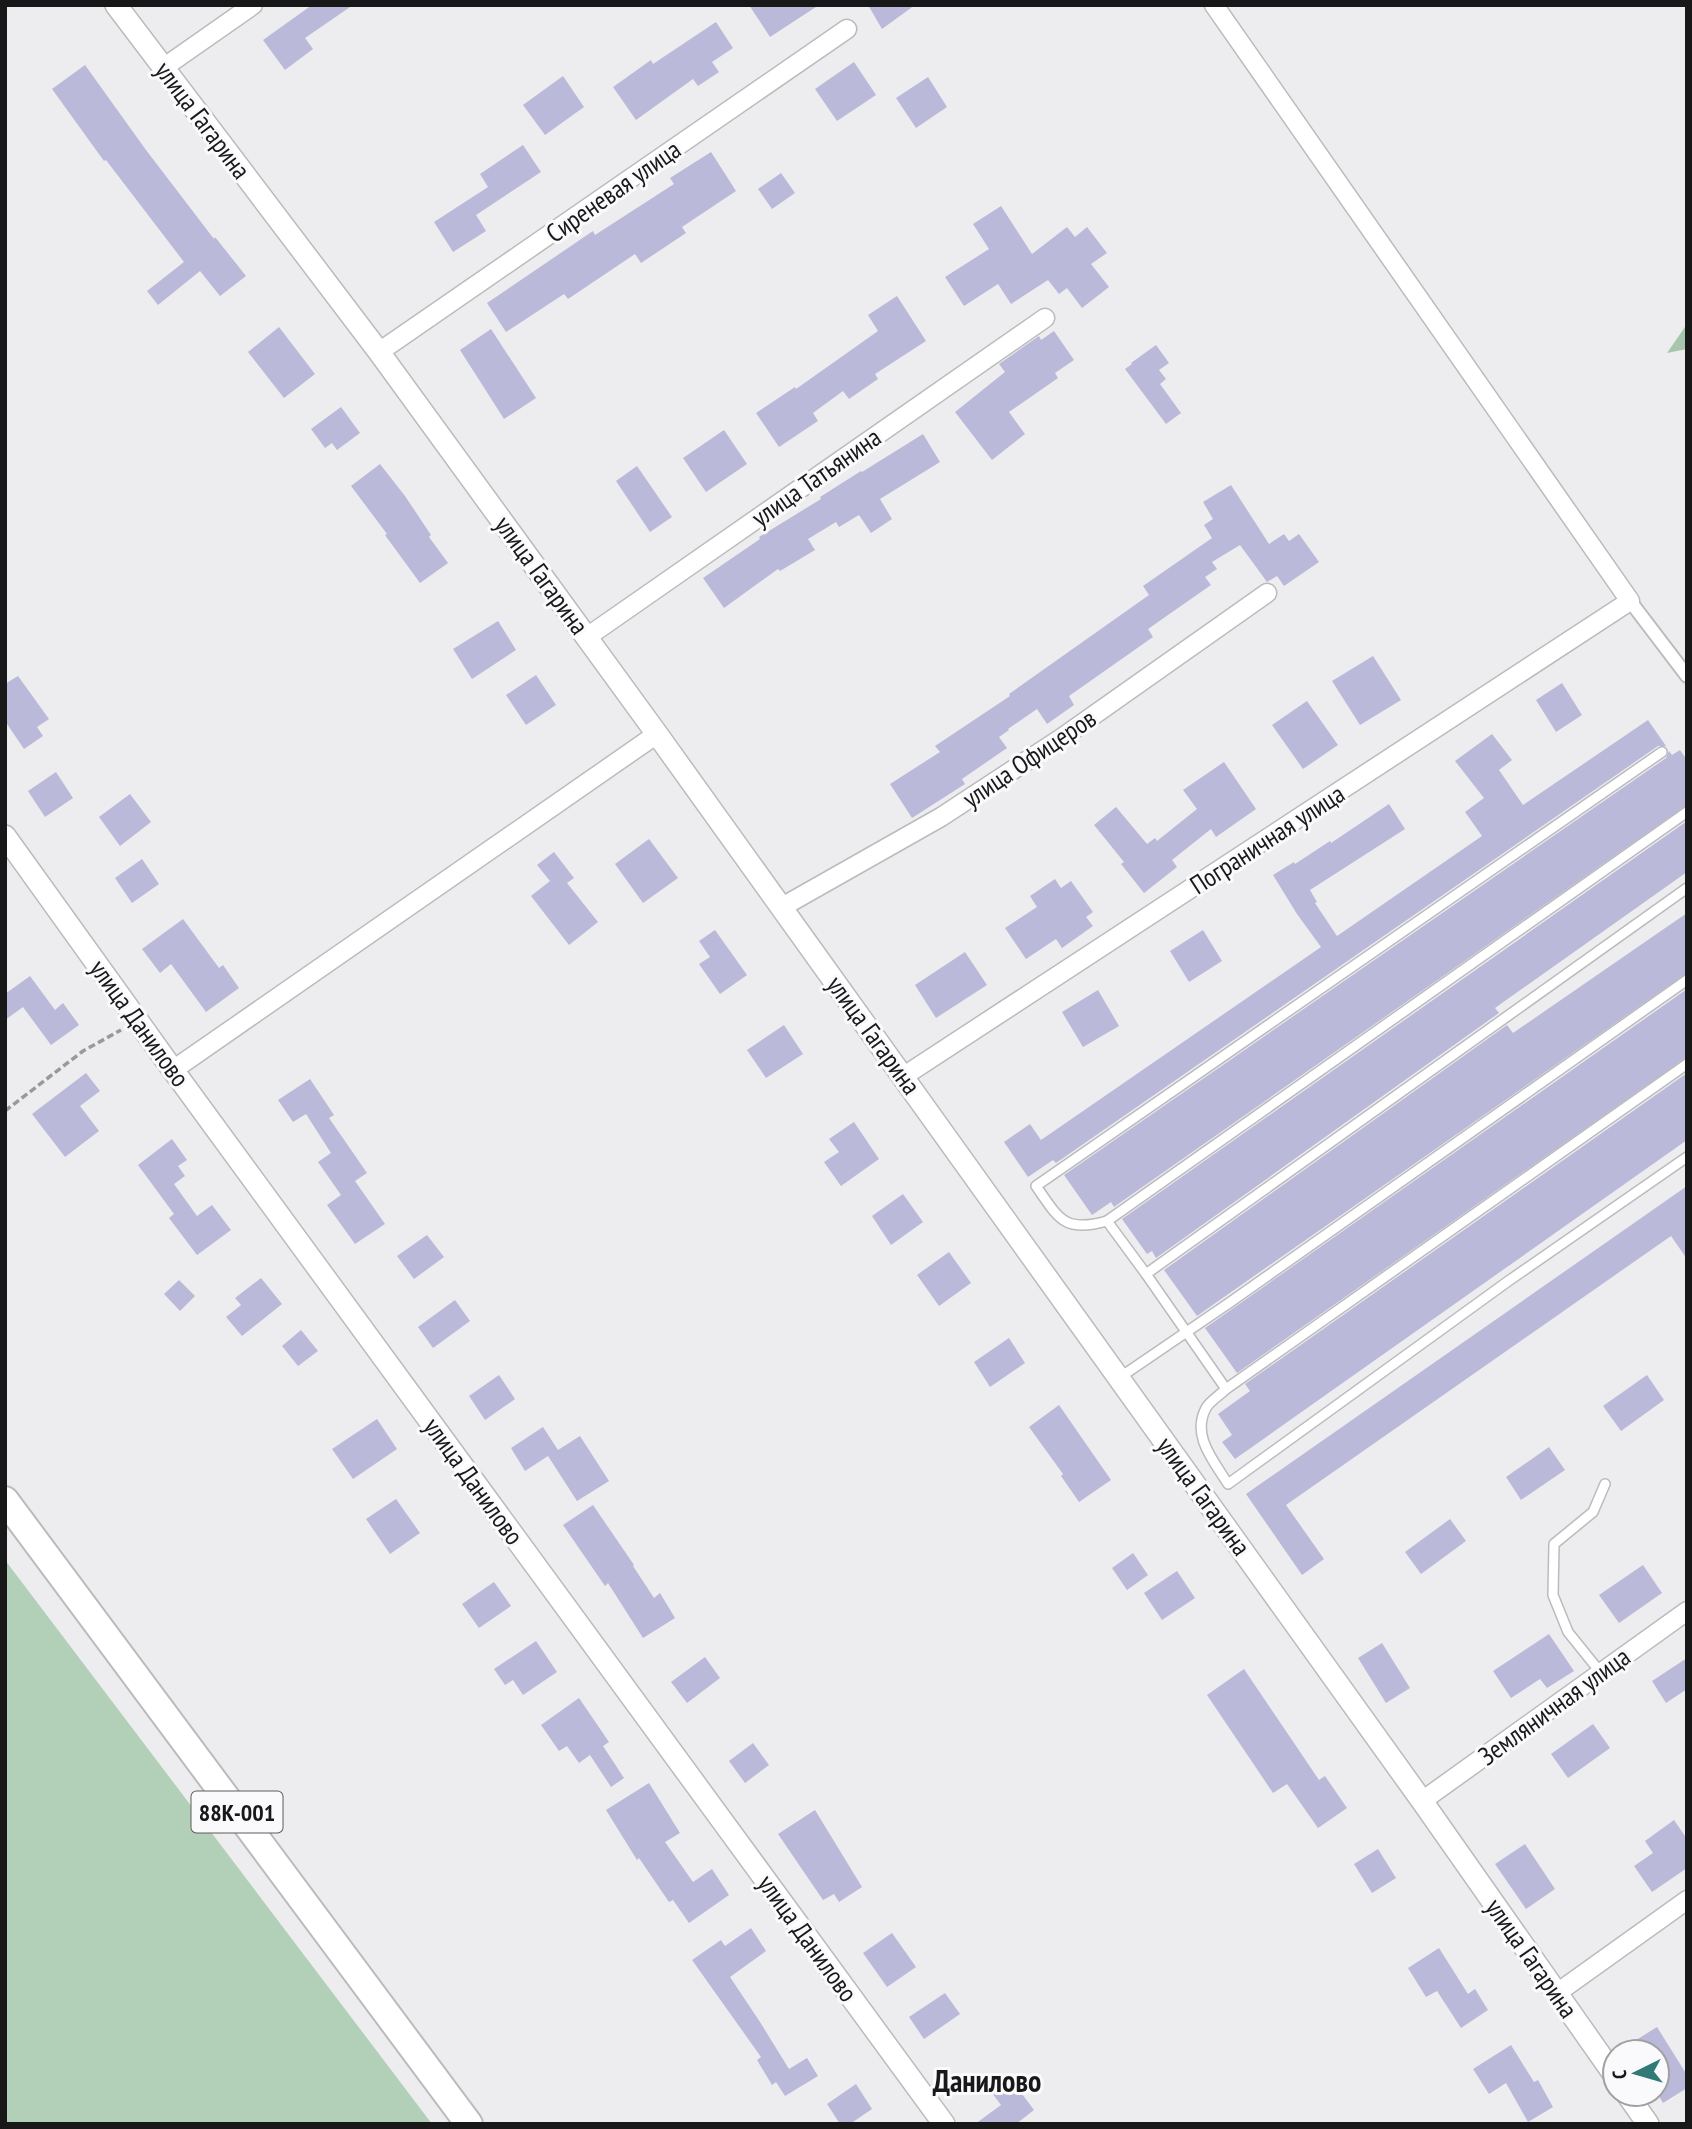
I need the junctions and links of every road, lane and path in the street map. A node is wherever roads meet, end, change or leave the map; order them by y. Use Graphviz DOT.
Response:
graph roads {
  1 [pos="116,5"];
  2 [pos="253,5"];
  3 [pos="1214,5"];
  4 [pos="847,29"];
  5 [pos="163,68"];
  6 [pos="1045,318"];
  7 [pos="379,352"];
  8 [pos="1267,593"];
  9 [pos="1630,601"];
  10 [pos="587,637"];
  11 [pos="1687,676"];
  12 [pos="657,734"];
  13 [pos="1662,751"];
  14 [pos="1687,812"];
  15 [pos="5,836"];
  16 [pos="1687,888"];
  17 [pos="782,907"];
  18 [pos="1687,981"];
  19 [pos="139,1021"];
  20 [pos="1687,1064"];
  21 [pos="173,1070"];
  22 [pos="904,1076"];
  23 [pos="5,1111"];
  24 [pos="1687,1157"];
  25 [pos="1107,1221"];
  26 [pos="1146,1274"];
  27 [pos="1186,1332"];
  28 [pos="1119,1378"];
  29 [pos="1226,1389"];
  30 [pos="1605,1484"];
  31 [pos="5,1500"];
  32 [pos="1687,1611"];
  33 [pos="1601,1673"];
  34 [pos="1422,1801"];
  35 [pos="1687,1900"];
  36 [pos="1557,1993"];
  37 [pos="1601,2056"];
  38 [pos="1637,2108"];
  39 [pos="469,2124"];
  40 [pos="944,2124"];
  41 [pos="1648,2124"];
  1 -- 5 [label="street, улица Гагарина"];
  2 -- 5 [label="street"];
  3 -- 9 [label="street"];
  4 -- 7 [label="street, Сиреневая улица"];
  5 -- 7 [label="street, улица Гагарина"];
  6 -- 10 [label="street, улица Татьянина"];
  7 -- 10 [label="street, улица Гагарина"];
  8 -- 17 [label="street, улица Офицеров"];
  9 -- 11 [label="street"];
  9 -- 22 [label="street, Пограничная улица"];
  10 -- 12 [label="street, улица Гагарина"];
  12 -- 17 [label="street, улица Гагарина"];
  12 -- 21 [label="street"];
  13 -- 25 [label="lane"];
  14 -- 25 [label="lane"];
  15 -- 19 [label="street, улица Данилово"];
  16 -- 26 [label="lane"];
  17 -- 22 [label="street, улица Гагарина"];
  18 -- 27 [label="lane"];
  19 -- 21 [label="street, улица Данилово"];
  19 -- 23 [label="path"];
  20 -- 29 [label="lane"];
  21 -- 40 [label="street, улица Данилово"];
  22 -- 28 [label="street, улица Гагарина"];
  24 -- 29 [label="lane"];
  25 -- 26 [label="lane"];
  26 -- 27 [label="lane"];
  27 -- 28 [label="lane"];
  27 -- 29 [label="lane"];
  28 -- 34 [label="street, улица Гагарина"];
  30 -- 33 [label="lane"];
  31 -- 39 [label="main road, 88К-001"];
  32 -- 33 [label="street, Земляничная улица"];
  33 -- 34 [label="street, Земляничная улица"];
  34 -- 36 [label="street, улица Гагарина"];
  35 -- 36 [label="street"];
  36 -- 37 [label="street, улица Гагарина"];
  38 -- 41 [label="street"];
}
